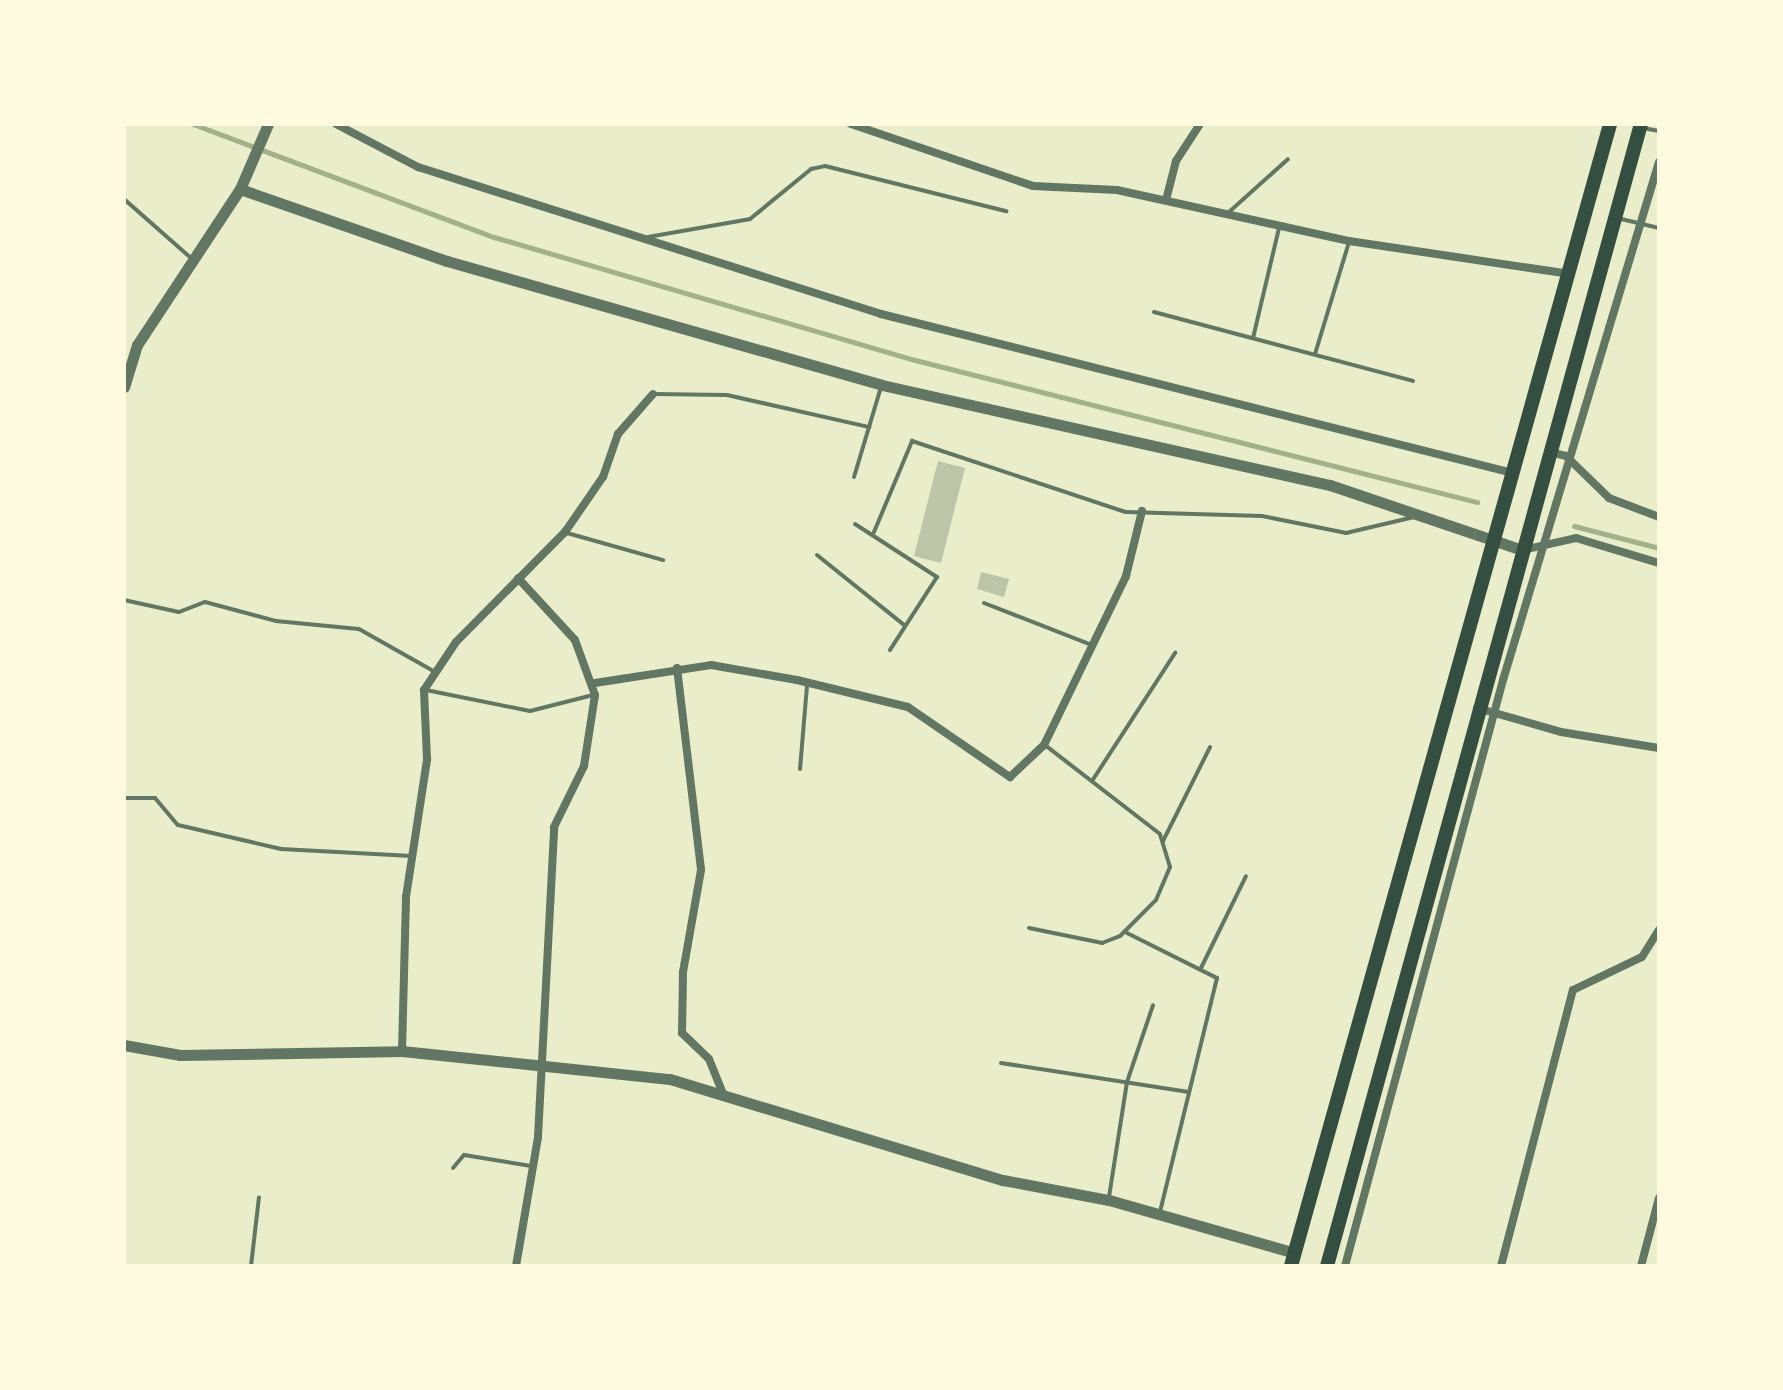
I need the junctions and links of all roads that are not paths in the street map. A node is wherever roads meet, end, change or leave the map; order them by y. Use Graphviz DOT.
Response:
graph roads {
  1 [pos="267,124"];
  2 [pos="336,124"];
  3 [pos="851,124"];
  4 [pos="1200,124"];
  5 [pos="1610,124"];
  6 [pos="1641,126"];
  7 [pos="1659,131"];
  8 [pos="1288,159"];
  9 [pos="1659,162"];
  10 [pos="240,189"];
  11 [pos="124,199"];
  12 [pos="1166,200"];
  13 [pos="1006,211"];
  14 [pos="1228,214"];
  15 [pos="1615,218"];
  16 [pos="1642,224"];
  17 [pos="1279,225"];
  18 [pos="1659,228"];
  19 [pos="638,238"];
  20 [pos="1349,241"];
  21 [pos="193,260"];
  22 [pos="1569,274"];
  23 [pos="1154,312"];
  24 [pos="1253,338"];
  25 [pos="1315,354"];
  26 [pos="1413,381"];
  27 [pos="882,385"];
  28 [pos="124,387"];
  29 [pos="653,394"];
  30 [pos="869,427"];
  31 [pos="1550,452"];
  32 [pos="1573,463"];
  33 [pos="1513,473"];
  34 [pos="854,477"];
  35 [pos="1142,511"];
  36 [pos="1420,515"];
  37 [pos="1659,517"];
  38 [pos="855,524"];
  39 [pos="565,532"];
  40 [pos="874,532"];
  41 [pos="1494,540"];
  42 [pos="1547,544"];
  43 [pos="1522,550"];
  44 [pos="817,555"];
  45 [pos="663,560"];
  46 [pos="1659,563"];
  47 [pos="518,578"];
  48 [pos="124,600"];
  49 [pos="984,603"];
  50 [pos="904,625"];
  51 [pos="1092,645"];
  52 [pos="890,650"];
  53 [pos="1175,653"];
  54 [pos="677,668"];
  55 [pos="435,672"];
  56 [pos="807,682"];
  57 [pos="595,683"];
  58 [pos="424,690"];
  59 [pos="595,695"];
  60 [pos="1477,708"];
  61 [pos="1494,713"];
  62 [pos="1044,745"];
  63 [pos="1210,747"];
  64 [pos="1659,748"];
  65 [pos="800,769"];
  66 [pos="1092,781"];
  67 [pos="124,798"];
  68 [pos="1163,841"];
  69 [pos="412,856"];
  70 [pos="1246,876"];
  71 [pos="1029,928"];
  72 [pos="1659,930"];
  73 [pos="1124,932"];
  74 [pos="1201,968"];
  75 [pos="1153,1005"];
  76 [pos="124,1045"];
  77 [pos="402,1051"];
  78 [pos="540,1062"];
  79 [pos="1001,1063"];
  80 [pos="1127,1082"];
  81 [pos="1189,1092"];
  82 [pos="723,1094"];
  83 [pos="534,1167"];
  84 [pos="453,1168"];
  85 [pos="259,1197"];
  86 [pos="1659,1198"];
  87 [pos="1109,1200"];
  88 [pos="1159,1213"];
  89 [pos="1293,1260"];
  90 [pos="251,1266"];
  91 [pos="516,1266"];
  92 [pos="1327,1266"];
  93 [pos="1345,1266"];
  94 [pos="1501,1266"];
  95 [pos="1641,1266"];
  1 -- 10 [label="street"];
  2 -- 19 [label="street"];
  3 -- 12 [label="street"];
  4 -- 12 [label="street"];
  5 -- 22 [label="highway"];
  6 -- 7 [label="lane"];
  6 -- 15 [label="highway"];
  8 -- 14 [label="lane"];
  9 -- 16 [label="street"];
  10 -- 21 [label="street"];
  10 -- 27 [label="street"];
  11 -- 21 [label="lane"];
  12 -- 14 [label="street"];
  13 -- 19 [label="lane"];
  14 -- 17 [label="street"];
  15 -- 16 [label="lane"];
  15 -- 31 [label="highway"];
  16 -- 18 [label="lane"];
  16 -- 32 [label="street"];
  17 -- 20 [label="street"];
  17 -- 24 [label="lane"];
  19 -- 33 [label="street"];
  20 -- 22 [label="street"];
  20 -- 25 [label="lane"];
  21 -- 28 [label="street"];
  22 -- 33 [label="highway"];
  23 -- 24 [label="lane"];
  24 -- 25 [label="lane"];
  25 -- 26 [label="lane"];
  27 -- 30 [label="lane"];
  27 -- 36 [label="street"];
  29 -- 30 [label="lane"];
  29 -- 39 [label="street"];
  30 -- 34 [label="lane"];
  31 -- 32 [label="street"];
  31 -- 43 [label="highway"];
  32 -- 37 [label="street"];
  32 -- 42 [label="street"];
  33 -- 41 [label="highway"];
  35 -- 36 [label="lane"];
  35 -- 40 [label="lane"];
  35 -- 51 [label="street"];
  36 -- 41 [label="street"];
  38 -- 40 [label="lane"];
  39 -- 45 [label="lane"];
  39 -- 47 [label="street"];
  40 -- 50 [label="lane"];
  41 -- 43 [label="street"];
  41 -- 89 [label="highway"];
  42 -- 43 [label="street"];
  42 -- 46 [label="street"];
  42 -- 61 [label="street"];
  43 -- 60 [label="highway"];
  44 -- 50 [label="lane"];
  47 -- 55 [label="street"];
  47 -- 57 [label="street"];
  48 -- 55 [label="lane"];
  49 -- 51 [label="lane"];
  50 -- 52 [label="lane"];
  51 -- 62 [label="street"];
  53 -- 66 [label="lane"];
  54 -- 56 [label="street"];
  54 -- 57 [label="street"];
  54 -- 82 [label="street"];
  55 -- 58 [label="street"];
  56 -- 62 [label="street"];
  56 -- 65 [label="lane"];
  57 -- 59 [label="street"];
  58 -- 59 [label="lane"];
  58 -- 69 [label="street"];
  59 -- 78 [label="street"];
  60 -- 61 [label="street"];
  60 -- 92 [label="highway"];
  61 -- 64 [label="street"];
  61 -- 93 [label="street"];
  62 -- 66 [label="lane"];
  63 -- 68 [label="lane"];
  66 -- 68 [label="lane"];
  67 -- 69 [label="lane"];
  68 -- 73 [label="lane"];
  69 -- 77 [label="street"];
  70 -- 74 [label="lane"];
  71 -- 73 [label="lane"];
  72 -- 94 [label="street"];
  73 -- 74 [label="lane"];
  74 -- 81 [label="lane"];
  75 -- 80 [label="lane"];
  76 -- 77 [label="street"];
  77 -- 78 [label="street"];
  78 -- 82 [label="street"];
  78 -- 83 [label="street"];
  79 -- 80 [label="lane"];
  80 -- 81 [label="lane"];
  80 -- 87 [label="lane"];
  81 -- 88 [label="lane"];
  82 -- 87 [label="street"];
  83 -- 84 [label="lane"];
  83 -- 91 [label="street"];
  85 -- 90 [label="lane"];
  86 -- 95 [label="street"];
  87 -- 88 [label="street"];
  88 -- 89 [label="street"];
}
